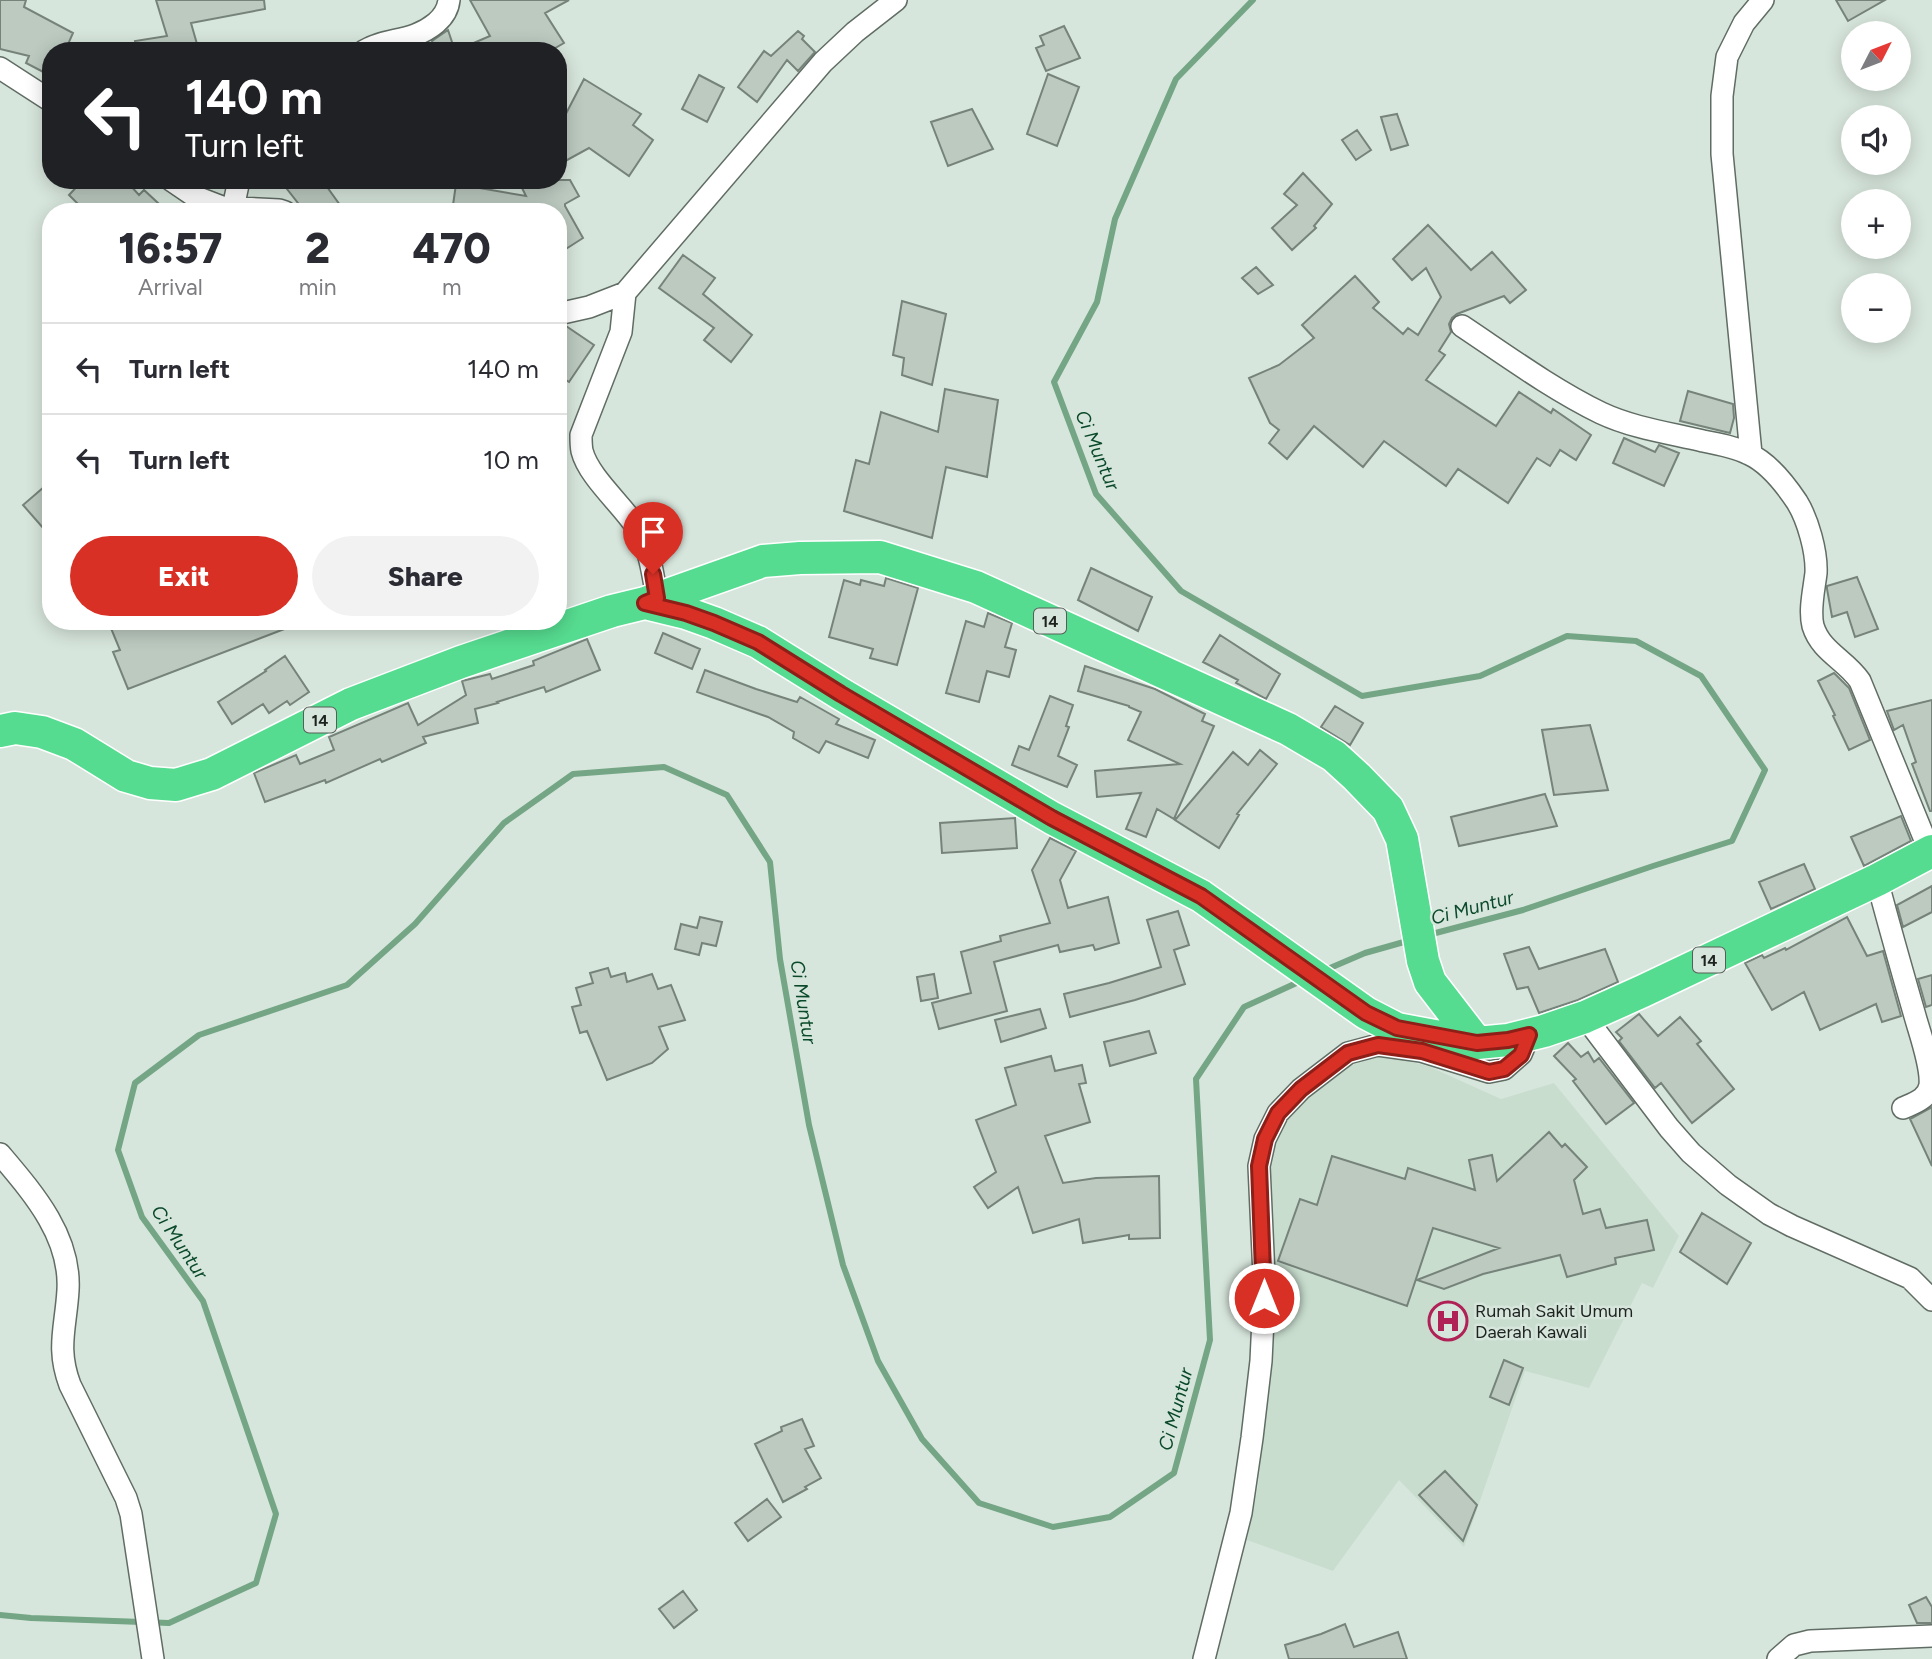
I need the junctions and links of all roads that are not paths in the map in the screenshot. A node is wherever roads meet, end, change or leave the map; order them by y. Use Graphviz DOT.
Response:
graph roads {
  1 [pos="449,0"];
  2 [pos="896,0"];
  3 [pos="1763,0"];
  4 [pos="392,42"];
  5 [pos="0,68"];
  6 [pos="42,95"];
  7 [pos="186,189"];
  8 [pos="209,203"];
  9 [pos="625,293"];
  10 [pos="567,312"];
  11 [pos="1462,326"];
  12 [pos="1751,454"];
  13 [pos="651,601"];
  14 [pos="567,626"];
  15 [pos="556,630"];
  16 [pos="0,731"];
  17 [pos="1931,852"];
  18 [pos="1877,880"];
  19 [pos="1585,1017"];
  20 [pos="1529,1035"];
  21 [pos="1477,1043"];
  22 [pos="1903,1108"];
  23 [pos="0,1154"];
  24 [pos="1932,1300"];
  25 [pos="1932,1636"];
  26 [pos="153,1659"];
  27 [pos="1204,1659"];
  28 [pos="1778,1659"];
  1 -- 4 [label="street"];
  2 -- 9 [label="street"];
  3 -- 12 [label="street"];
  5 -- 6 [label="street"];
  7 -- 8 [label="street"];
  9 -- 10 [label="street"];
  9 -- 13 [label="street"];
  11 -- 12 [label="street"];
  12 -- 17 [label="street"];
  13 -- 14 [label="highway, 14"];
  13 -- 21 [label="highway, 14"];
  13 -- 21 [label="highway, 14"];
  15 -- 16 [label="highway, 14"];
  17 -- 18 [label="highway, 14"];
  18 -- 19 [label="highway, 14"];
  18 -- 22 [label="street"];
  19 -- 20 [label="highway, 14"];
  19 -- 24 [label="street"];
  20 -- 21 [label="highway, 14"];
  20 -- 27 [label="street"];
  23 -- 26 [label="street"];
  25 -- 28 [label="street"];
}
